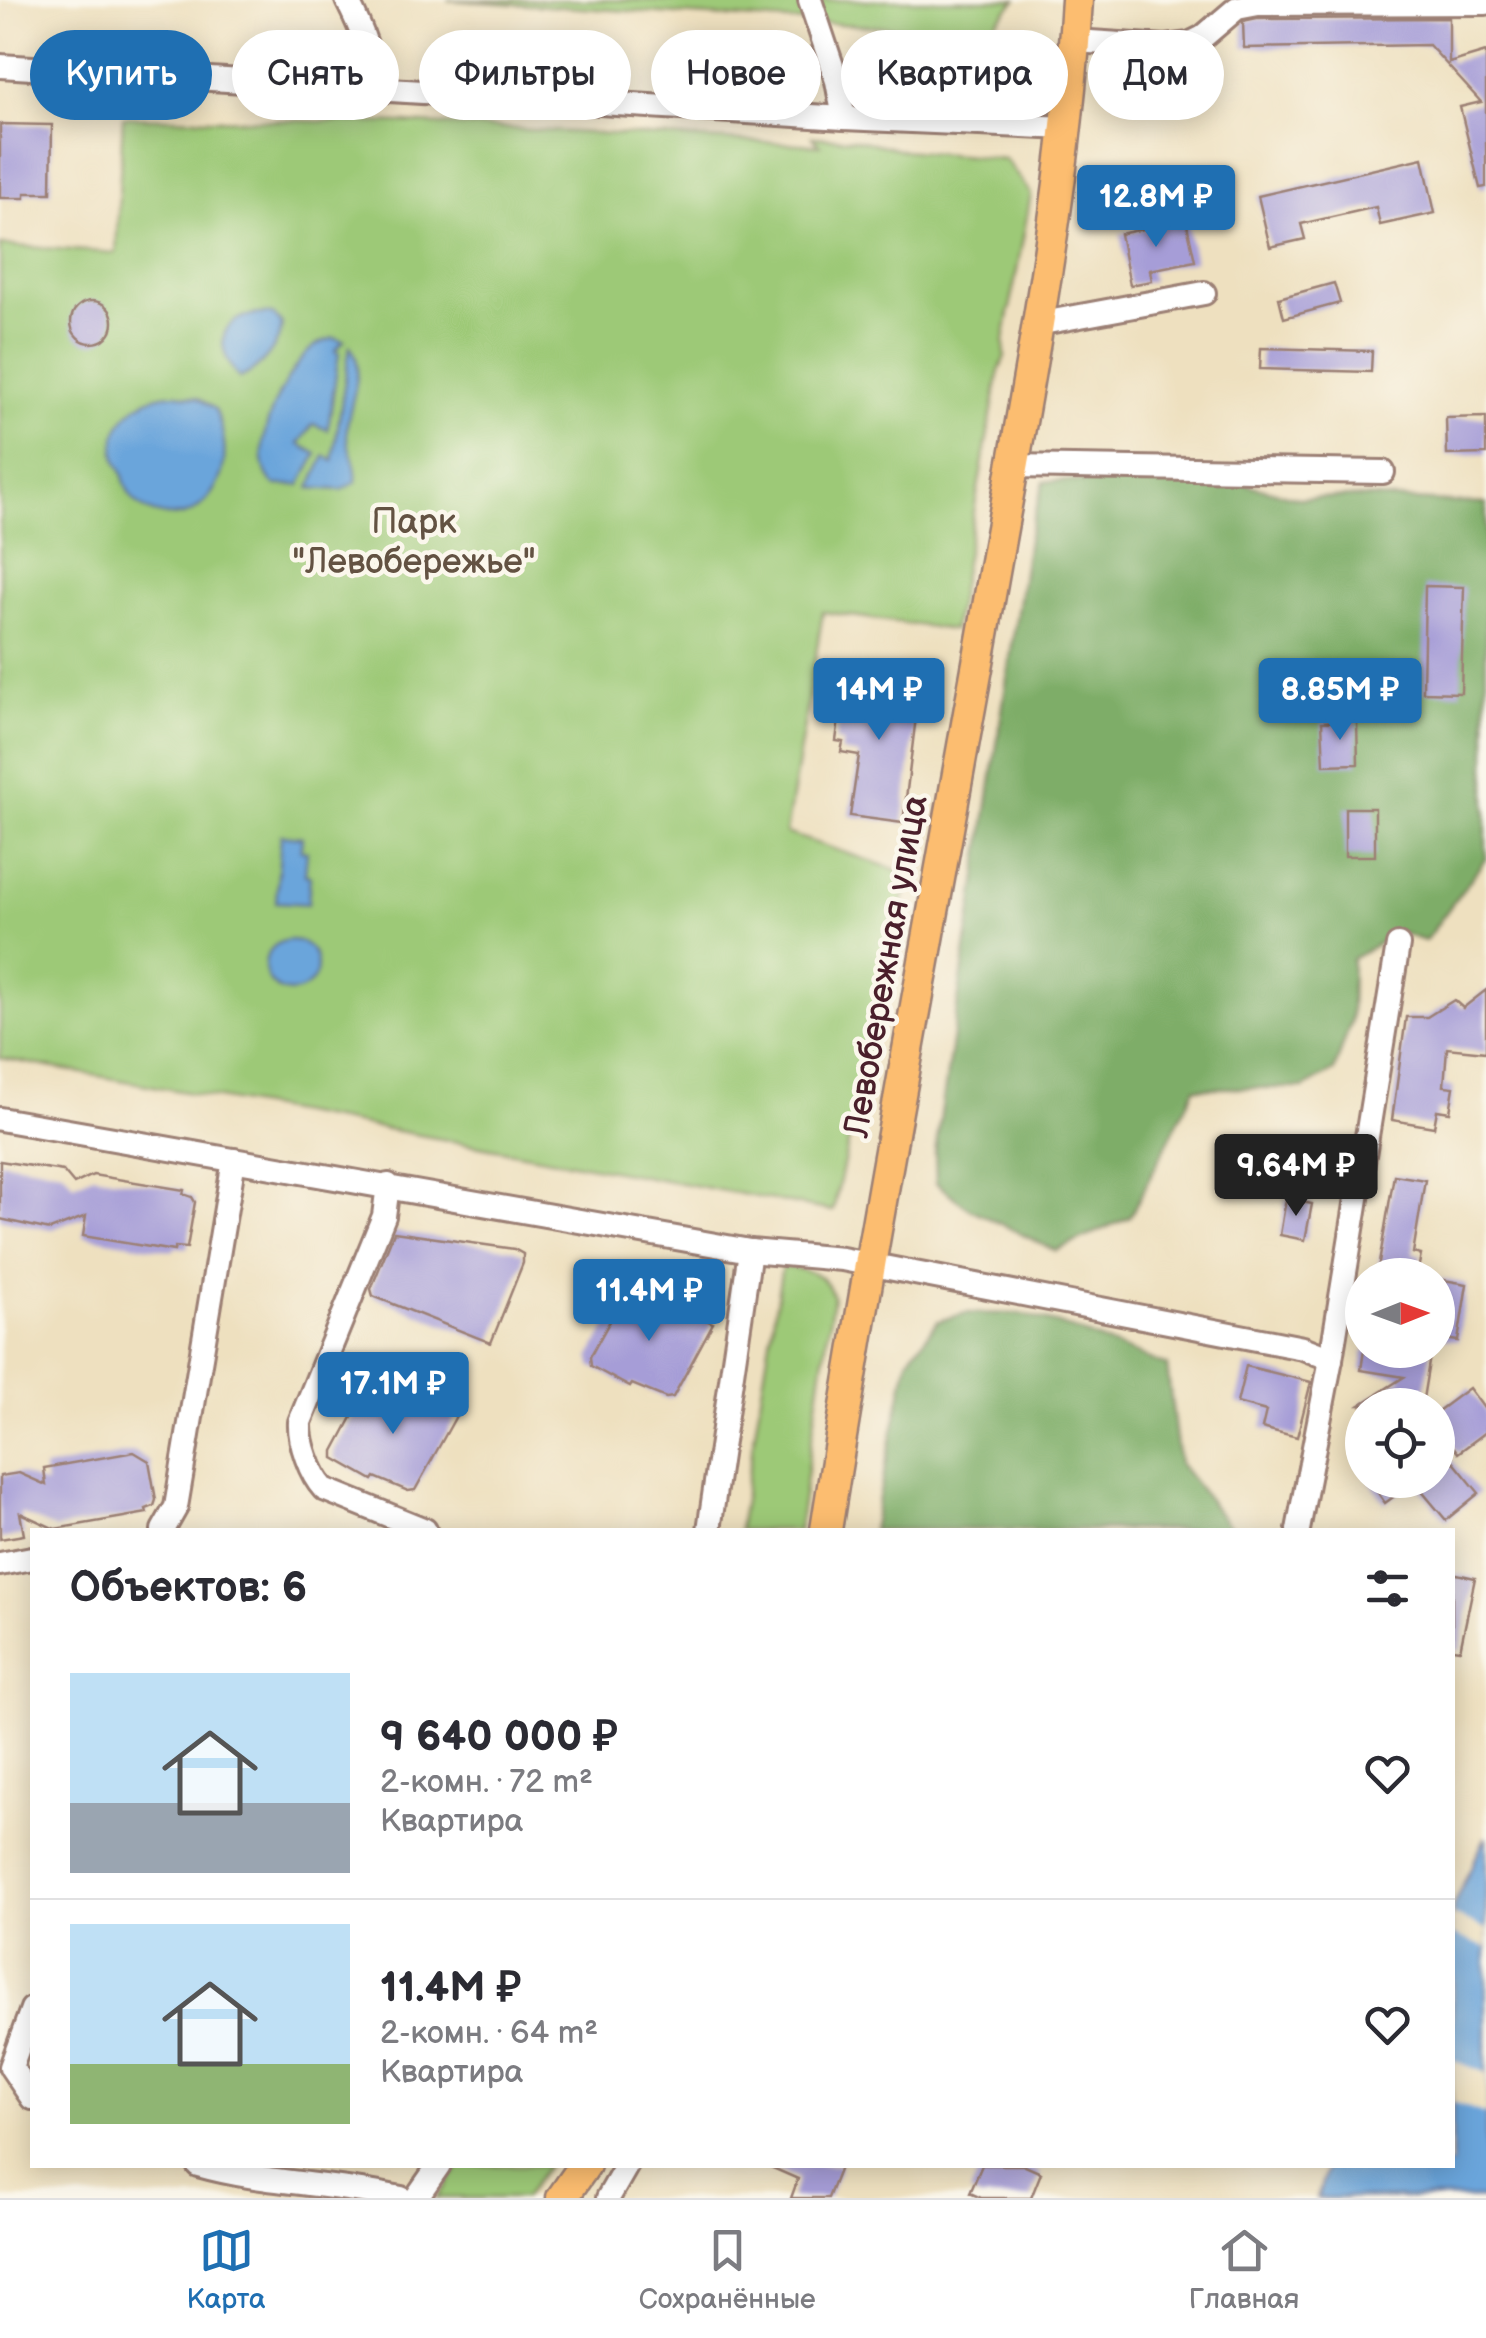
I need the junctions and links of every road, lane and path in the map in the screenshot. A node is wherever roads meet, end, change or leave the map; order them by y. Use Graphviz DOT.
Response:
graph roads {
  1 [pos="347,0"];
  2 [pos="810,0"];
  3 [pos="1077,0"];
  4 [pos="1486,3"];
  5 [pos="362,30"];
  6 [pos="1075,41"];
  7 [pos="0,66"];
  8 [pos="232,80"];
  9 [pos="399,91"];
  10 [pos="841,102"];
  11 [pos="841,118"];
  12 [pos="889,120"];
  13 [pos="1067,128"];
  14 [pos="1204,293"];
  15 [pos="1037,324"];
  16 [pos="1013,466"];
  17 [pos="1384,472"];
  18 [pos="1398,945"];
  19 [pos="0,1119"];
  20 [pos="234,1160"];
  21 [pos="388,1185"];
  22 [pos="750,1251"];
  23 [pos="868,1264"];
  24 [pos="1331,1359"];
  25 [pos="164,1528"];
  26 [pos="421,1528"];
  27 [pos="709,1528"];
  28 [pos="826,1528"];
  29 [pos="1298,1528"];
  30 [pos="30,1558"];
  31 [pos="0,1564"];
  32 [pos="30,2014"];
  33 [pos="30,2095"];
  34 [pos="208,2168"];
  35 [pos="436,2168"];
  36 [pos="583,2168"];
  37 [pos="625,2168"];
  38 [pos="401,2198"];
  39 [pos="416,2198"];
  40 [pos="562,2198"];
  41 [pos="608,2198"];
  1 -- 5 [label="street"];
  2 -- 10 [label="street"];
  3 -- 6 [label="main road, Левобережная улица"];
  4 -- 6 [label="street"];
  6 -- 13 [label="main road, Левобережная улица"];
  7 -- 8 [label="street"];
  9 -- 11 [label="street"];
  12 -- 13 [label="street"];
  13 -- 15 [label="main road, Левобережная улица"];
  14 -- 15 [label="street"];
  15 -- 16 [label="main road, Левобережная улица"];
  16 -- 17 [label="street"];
  16 -- 23 [label="main road, Левобережная улица"];
  18 -- 24 [label="street"];
  19 -- 20 [label="street"];
  20 -- 21 [label="street"];
  20 -- 25 [label="street"];
  21 -- 22 [label="street"];
  21 -- 26 [label="street"];
  22 -- 23 [label="street"];
  22 -- 27 [label="street"];
  23 -- 24 [label="street"];
  23 -- 28 [label="main road, Левобережная улица"];
  24 -- 29 [label="street"];
  30 -- 31 [label="street"];
  32 -- 33 [label="street"];
  34 -- 38 [label="street"];
  35 -- 39 [label="street"];
  36 -- 40 [label="main road"];
  37 -- 41 [label="street"];
}
